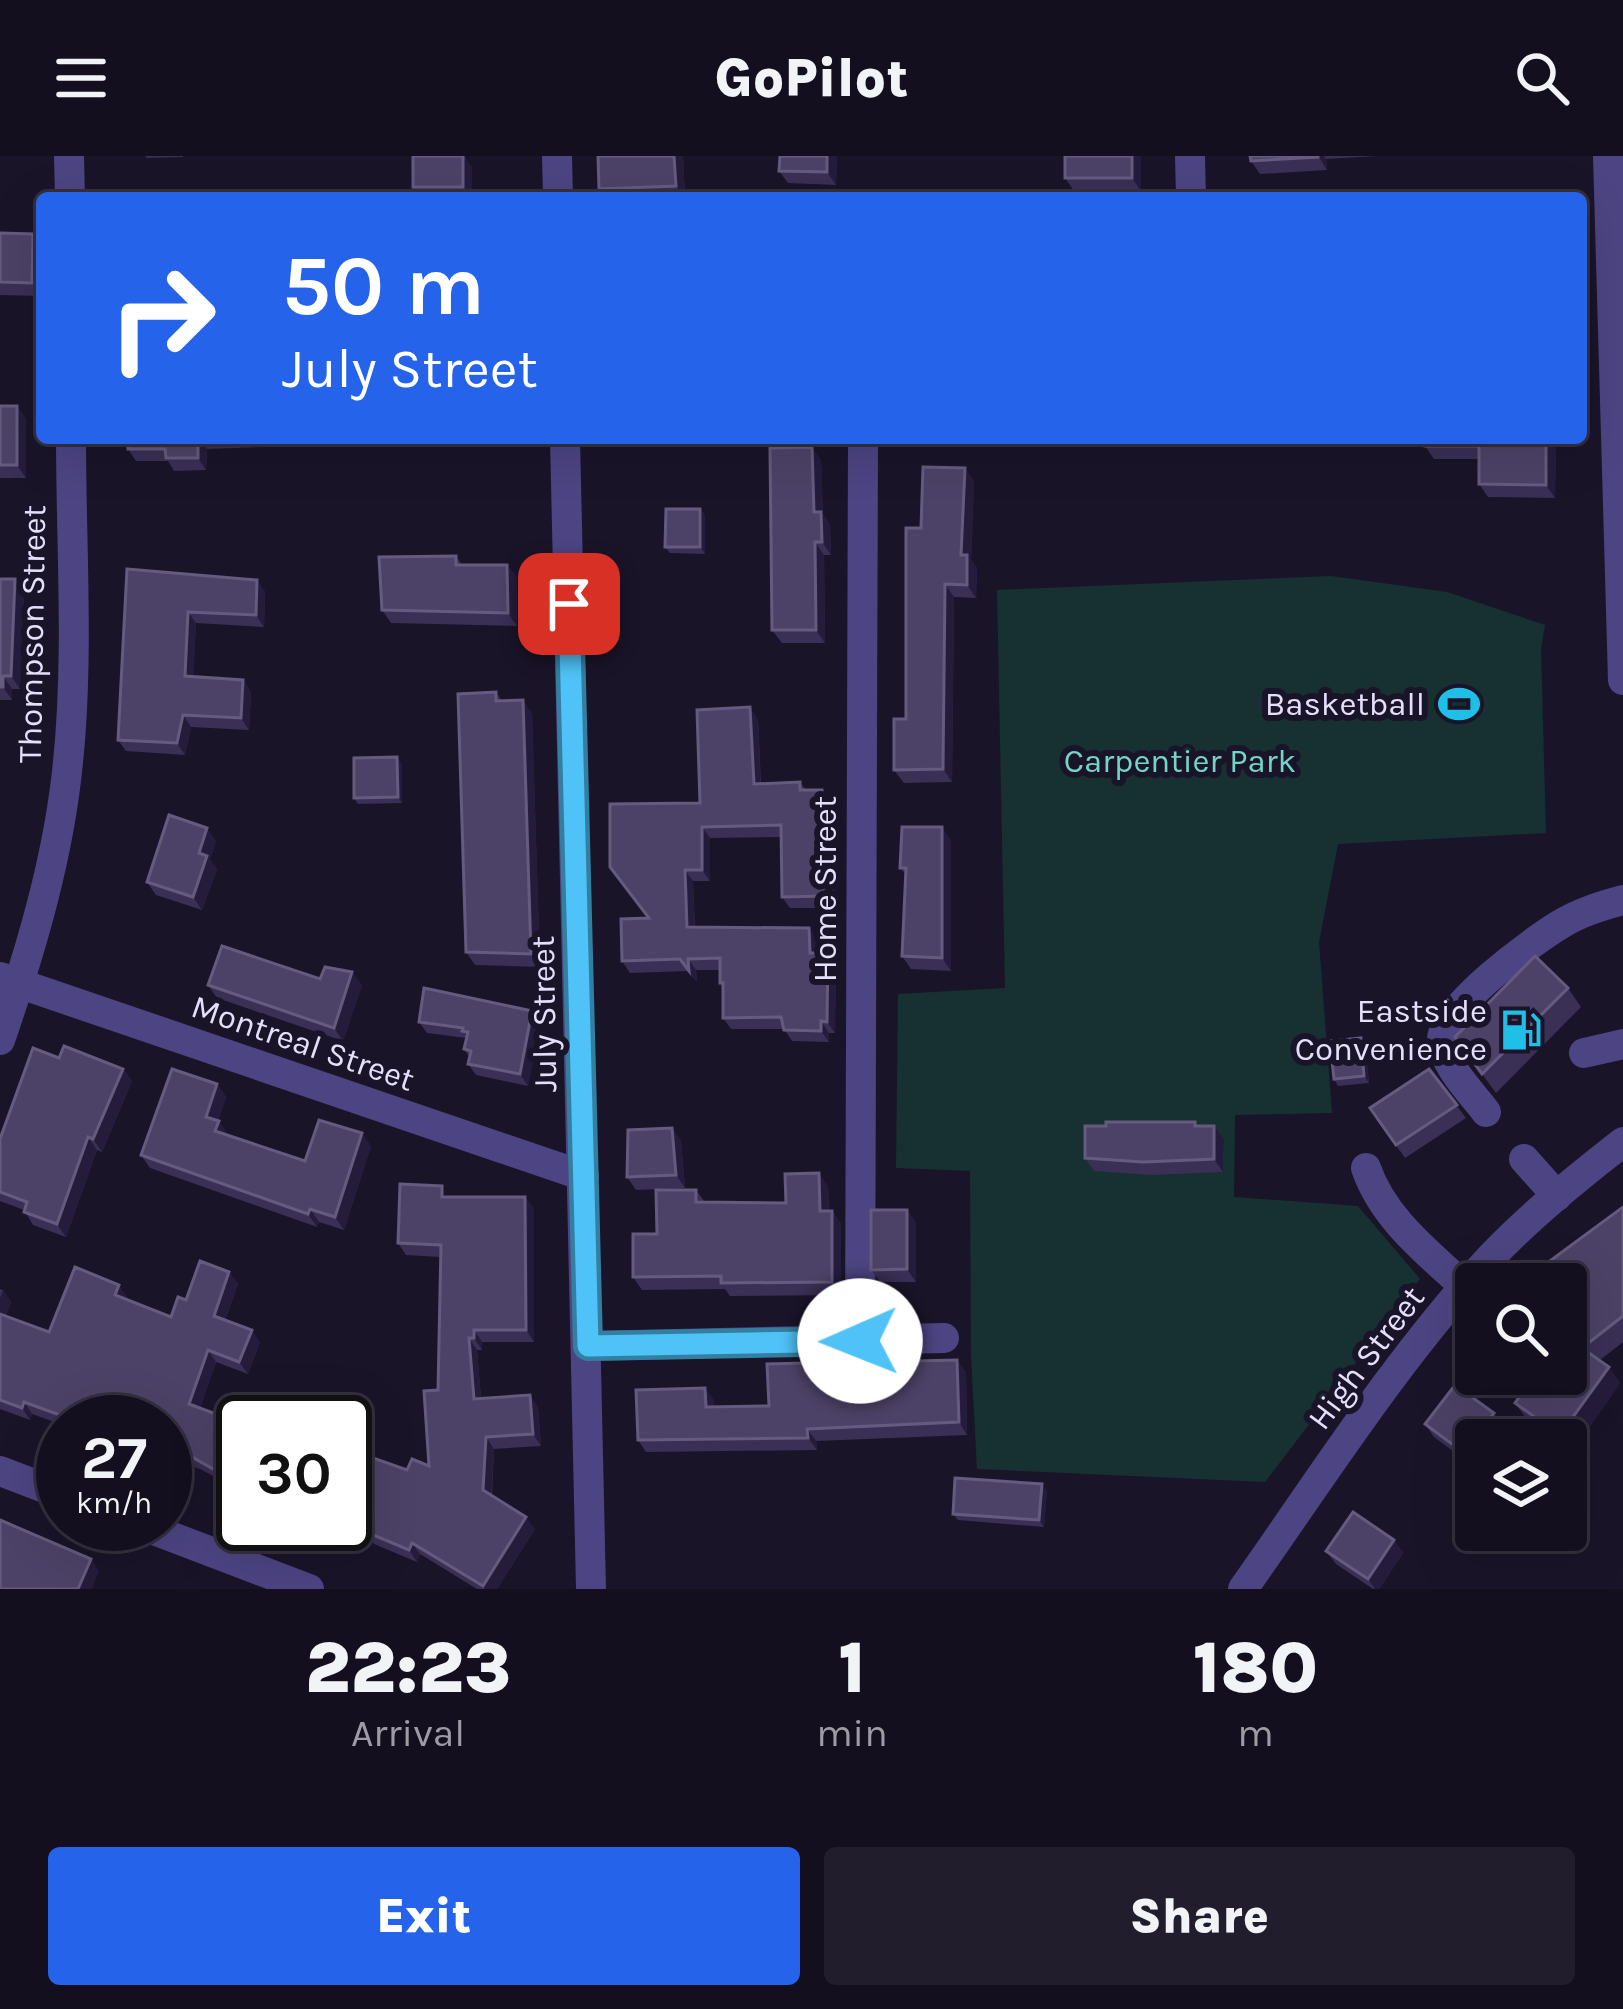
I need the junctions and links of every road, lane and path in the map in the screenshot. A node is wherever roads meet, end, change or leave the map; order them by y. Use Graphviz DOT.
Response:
graph roads {
  1 [pos="69,156"];
  2 [pos="557,156"];
  3 [pos="1190,156"];
  4 [pos="1608,156"];
  5 [pos="70,192"];
  6 [pos="558,192"];
  7 [pos="1191,192"];
  8 [pos="1605,262"];
  9 [pos="71,444"];
  10 [pos="565,444"];
  11 [pos="863,444"];
  12 [pos="1623,680"];
  13 [pos="1623,900"];
  14 [pos="9,981"];
  15 [pos="0,1040"];
  16 [pos="1623,1044"];
  17 [pos="1584,1053"];
  18 [pos="1486,1112"];
  19 [pos="1623,1142"];
  20 [pos="1524,1159"];
  21 [pos="1366,1168"];
  22 [pos="584,1176"];
  23 [pos="1557,1196"];
  24 [pos="1489,1263"];
  25 [pos="1455,1277"];
  26 [pos="1455,1300"];
  27 [pos="944,1337"];
  28 [pos="860,1341"];
  29 [pos="588,1346"];
  30 [pos="0,1471"];
  31 [pos="36,1485"];
  32 [pos="192,1548"];
  33 [pos="268,1582"];
  34 [pos="309,1589"];
  35 [pos="591,1589"];
  36 [pos="1244,1589"];
  1 -- 5 [label="street"];
  2 -- 6 [label="street"];
  3 -- 7 [label="street"];
  4 -- 8 [label="street"];
  8 -- 12 [label="street"];
  9 -- 14 [label="street, Thompson Street"];
  10 -- 22 [label="street, July Street"];
  11 -- 28 [label="street, Home Street"];
  13 -- 18 [label="street"];
  14 -- 15 [label="street, Thompson Street"];
  14 -- 22 [label="street, Montreal Street"];
  16 -- 17 [label="street"];
  19 -- 23 [label="street, High Street"];
  20 -- 23 [label="street"];
  21 -- 25 [label="street"];
  22 -- 29 [label="street, July Street"];
  23 -- 24 [label="street, High Street"];
  26 -- 36 [label="street, High Street"];
  27 -- 28 [label="street"];
  28 -- 29 [label="street"];
  29 -- 35 [label="street, July Street"];
  30 -- 31 [label="street"];
  32 -- 33 [label="street"];
  33 -- 34 [label="street"];
}
